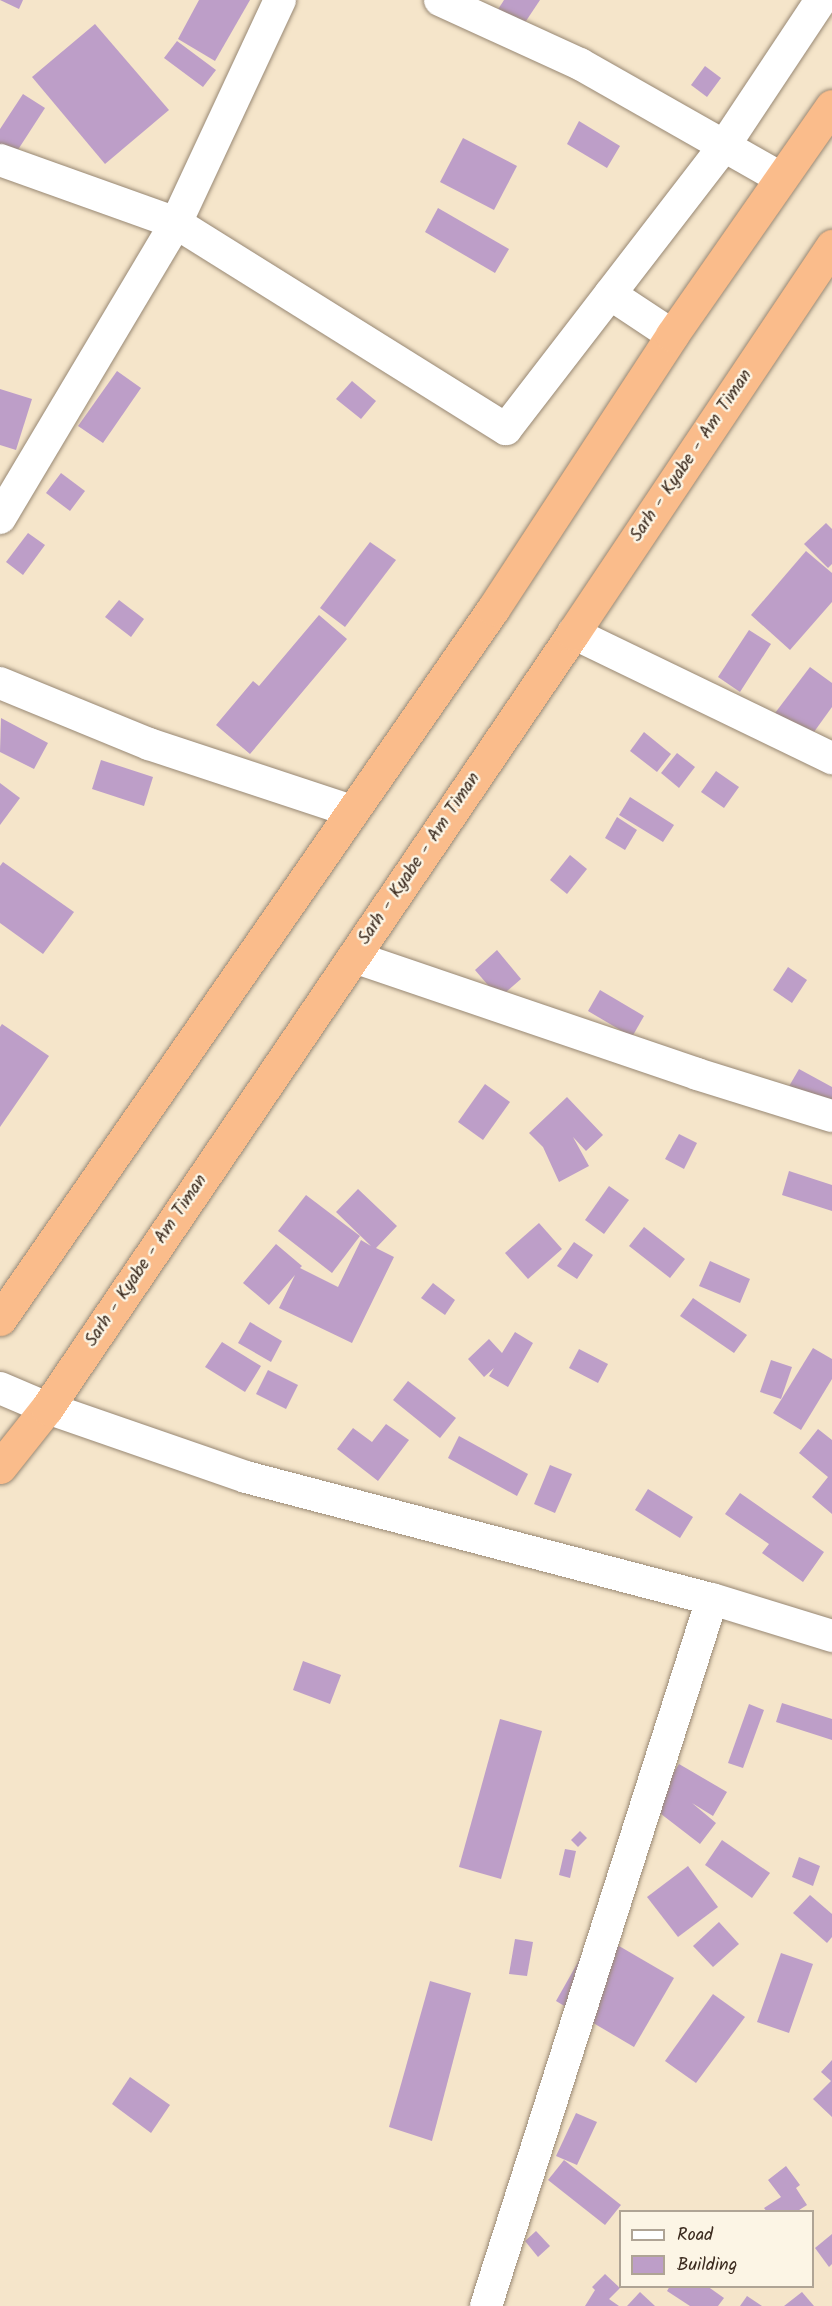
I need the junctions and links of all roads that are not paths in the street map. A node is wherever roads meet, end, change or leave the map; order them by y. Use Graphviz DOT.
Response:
graph roads {
  1 [pos="280,0"];
  2 [pos="440,0"];
  3 [pos="821,0"];
  4 [pos="832,106"];
  5 [pos="724,146"];
  6 [pos="0,160"];
  7 [pos="781,178"];
  8 [pos="176,223"];
  9 [pos="832,246"];
  10 [pos="610,294"];
  11 [pos="672,335"];
  12 [pos="0,518"];
  13 [pos="573,633"];
  14 [pos="0,684"];
  15 [pos="832,758"];
  16 [pos="352,811"];
  17 [pos="354,957"];
  18 [pos="832,1116"];
  19 [pos="0,1319"];
  20 [pos="0,1388"];
  21 [pos="47,1408"];
  22 [pos="0,1467"];
  23 [pos="712,1599"];
  24 [pos="832,1636"];
  25 [pos="486,2306"];
  1 -- 8 [label="street"];
  2 -- 5 [label="street"];
  3 -- 5 [label="street"];
  4 -- 7 [label="highway"];
  5 -- 7 [label="street"];
  5 -- 10 [label="street"];
  6 -- 8 [label="street"];
  7 -- 11 [label="highway"];
  8 -- 10 [label="street"];
  8 -- 12 [label="street"];
  9 -- 13 [label="highway, Sarh - Kyabe - Am Timan"];
  10 -- 11 [label="street"];
  11 -- 16 [label="highway"];
  13 -- 15 [label="street"];
  13 -- 17 [label="highway, Sarh - Kyabe - Am Timan"];
  14 -- 16 [label="street"];
  16 -- 19 [label="highway"];
  17 -- 18 [label="street"];
  17 -- 21 [label="highway, Sarh - Kyabe - Am Timan"];
  20 -- 21 [label="street"];
  21 -- 22 [label="highway, Sarh - Kyabe - Am Timan"];
  21 -- 23 [label="street"];
  23 -- 24 [label="street"];
  23 -- 25 [label="street"];
}
